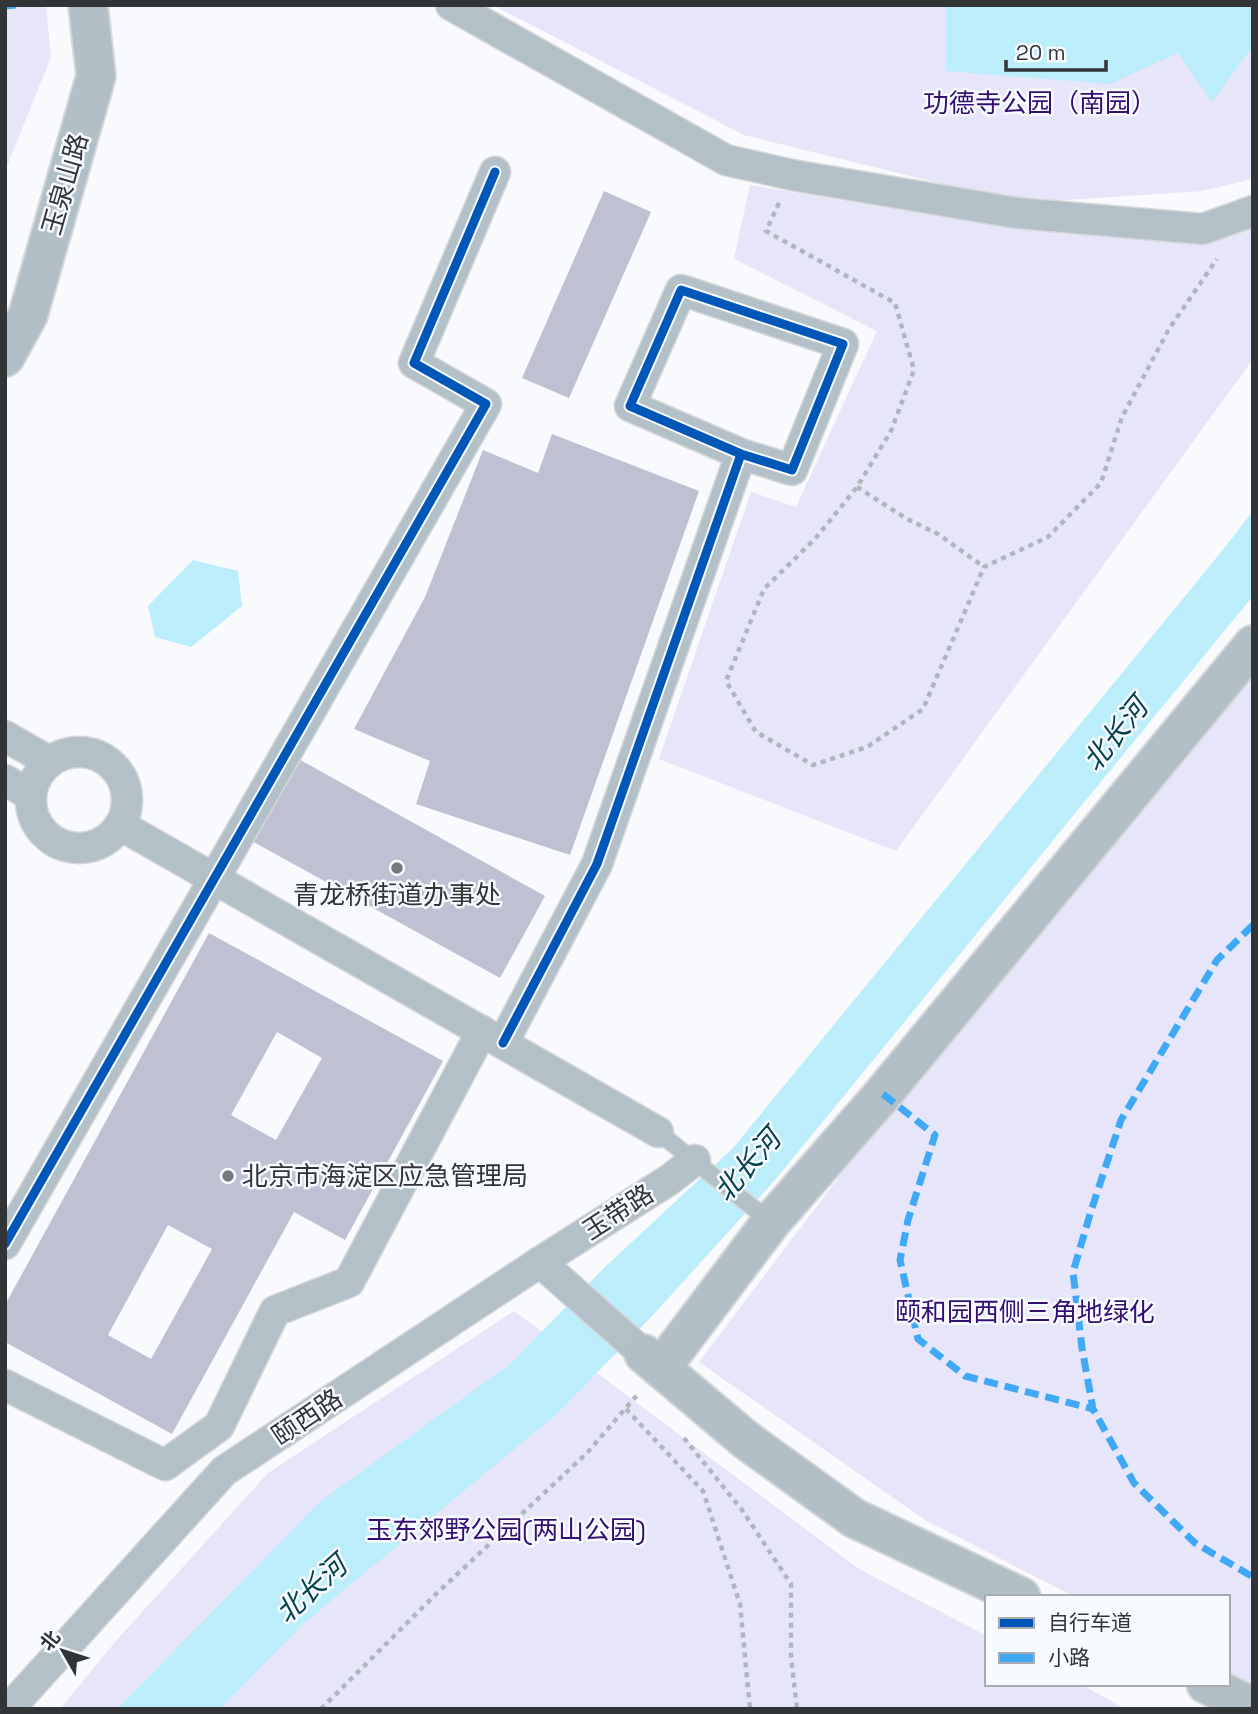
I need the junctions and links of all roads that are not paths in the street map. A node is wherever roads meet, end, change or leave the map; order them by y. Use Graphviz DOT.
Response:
graph roads {
  1 [pos="88,5"];
  2 [pos="451,5"];
  3 [pos="495,172"];
  4 [pos="1251,211"];
  5 [pos="5,357"];
  6 [pos="741,454"];
  7 [pos="1253,645"];
  8 [pos="5,736"];
  9 [pos="50,761"];
  10 [pos="18,787"];
  11 [pos="120,825"];
  12 [pos="214,878"];
  13 [pos="492,1037"];
  14 [pos="658,1132"];
  15 [pos="701,1166"];
  16 [pos="765,1218"];
  17 [pos="5,1244"];
  18 [pos="547,1268"];
  19 [pos="653,1361"];
  20 [pos="5,1385"];
  21 [pos="1017,1595"];
  22 [pos="1210,1686"];
  23 [pos="1253,1707"];
  24 [pos="9,1709"];
  1 -- 5 [label="street, 玉泉山路"];
  2 -- 4 [label="street"];
  3 -- 12 [label="street"];
  6 -- 6 [label="street"];
  6 -- 13 [label="street"];
  7 -- 16 [label="street"];
  8 -- 9 [label="street"];
  9 -- 10 [label="street"];
  9 -- 11 [label="street"];
  10 -- 11 [label="street"];
  11 -- 12 [label="street"];
  12 -- 13 [label="street"];
  12 -- 17 [label="street"];
  13 -- 14 [label="street"];
  13 -- 20 [label="street"];
  14 -- 15 [label="lane"];
  15 -- 16 [label="lane"];
  15 -- 18 [label="street, 玉带路"];
  16 -- 19 [label="street"];
  18 -- 19 [label="street"];
  18 -- 24 [label="street, 颐西路"];
  19 -- 21 [label="street"];
  22 -- 23 [label="street"];
}
